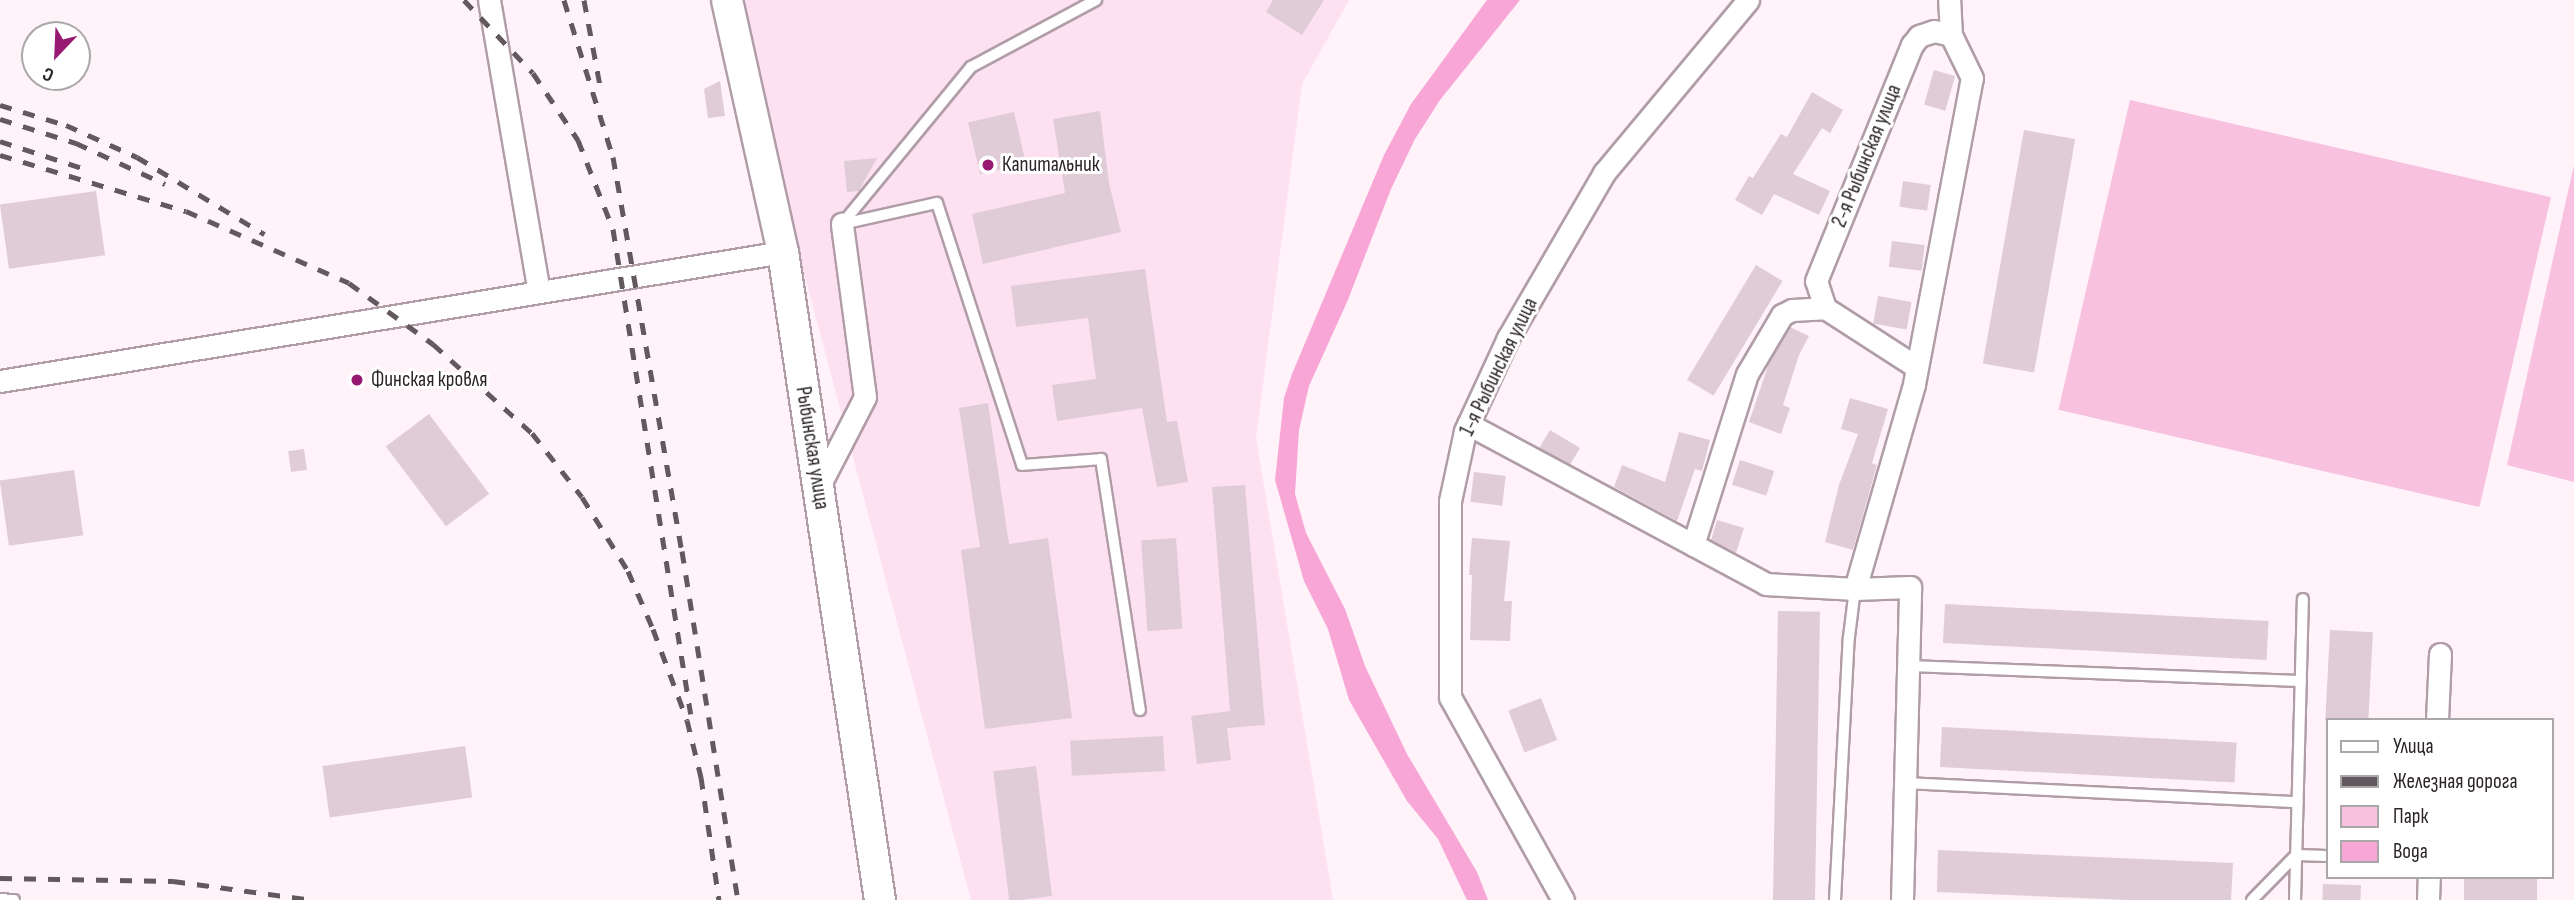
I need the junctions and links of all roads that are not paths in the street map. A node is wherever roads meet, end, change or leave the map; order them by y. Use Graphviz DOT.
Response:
graph roads {
  1 [pos="489,0"];
  2 [pos="727,0"];
  3 [pos="1096,0"];
  4 [pos="1748,0"];
  5 [pos="1950,0"];
  6 [pos="1951,36"];
  7 [pos="842,224"];
  8 [pos="783,252"];
  9 [pos="539,292"];
  10 [pos="1825,308"];
  11 [pos="1915,366"];
  12 [pos="0,381"];
  13 [pos="1468,424"];
  14 [pos="818,488"];
  15 [pos="1693,545"];
  16 [pos="1855,589"];
  17 [pos="2303,599"];
  18 [pos="2440,654"];
  19 [pos="1908,666"];
  20 [pos="2301,681"];
  21 [pos="1140,710"];
  22 [pos="2437,718"];
  23 [pos="1905,783"];
  24 [pos="2298,803"];
  25 [pos="2297,855"];
  26 [pos="2326,856"];
  27 [pos="2429,879"];
  28 [pos="0,899"];
  29 [pos="14,900"];
  30 [pos="880,900"];
  31 [pos="1563,900"];
  32 [pos="1835,900"];
  33 [pos="1902,900"];
  34 [pos="2252,900"];
  35 [pos="2295,900"];
  36 [pos="2428,900"];
  1 -- 9 [label="street"];
  2 -- 8 [label="main road, Рыбинская улица"];
  3 -- 7 [label="lane"];
  4 -- 13 [label="street, 1-я Рыбинская улица"];
  5 -- 6 [label="street"];
  6 -- 10 [label="street, 2-я Рыбинская улица"];
  6 -- 11 [label="street"];
  7 -- 14 [label="street"];
  7 -- 21 [label="lane"];
  8 -- 9 [label="street"];
  8 -- 14 [label="main road, Рыбинская улица"];
  9 -- 12 [label="street"];
  10 -- 11 [label="street"];
  10 -- 15 [label="street"];
  11 -- 16 [label="street"];
  13 -- 15 [label="street"];
  13 -- 31 [label="street, 1-я Рыбинская улица"];
  14 -- 30 [label="main road, Рыбинская улица"];
  15 -- 16 [label="street"];
  16 -- 19 [label="street"];
  16 -- 32 [label="lane"];
  17 -- 20 [label="lane"];
  18 -- 22 [label="street"];
  19 -- 20 [label="lane"];
  19 -- 23 [label="street"];
  20 -- 24 [label="lane"];
  23 -- 24 [label="lane"];
  23 -- 33 [label="street"];
  24 -- 25 [label="lane"];
  25 -- 26 [label="lane"];
  25 -- 34 [label="lane"];
  25 -- 35 [label="lane"];
  27 -- 36 [label="street"];
  28 -- 29 [label="lane"];
}
